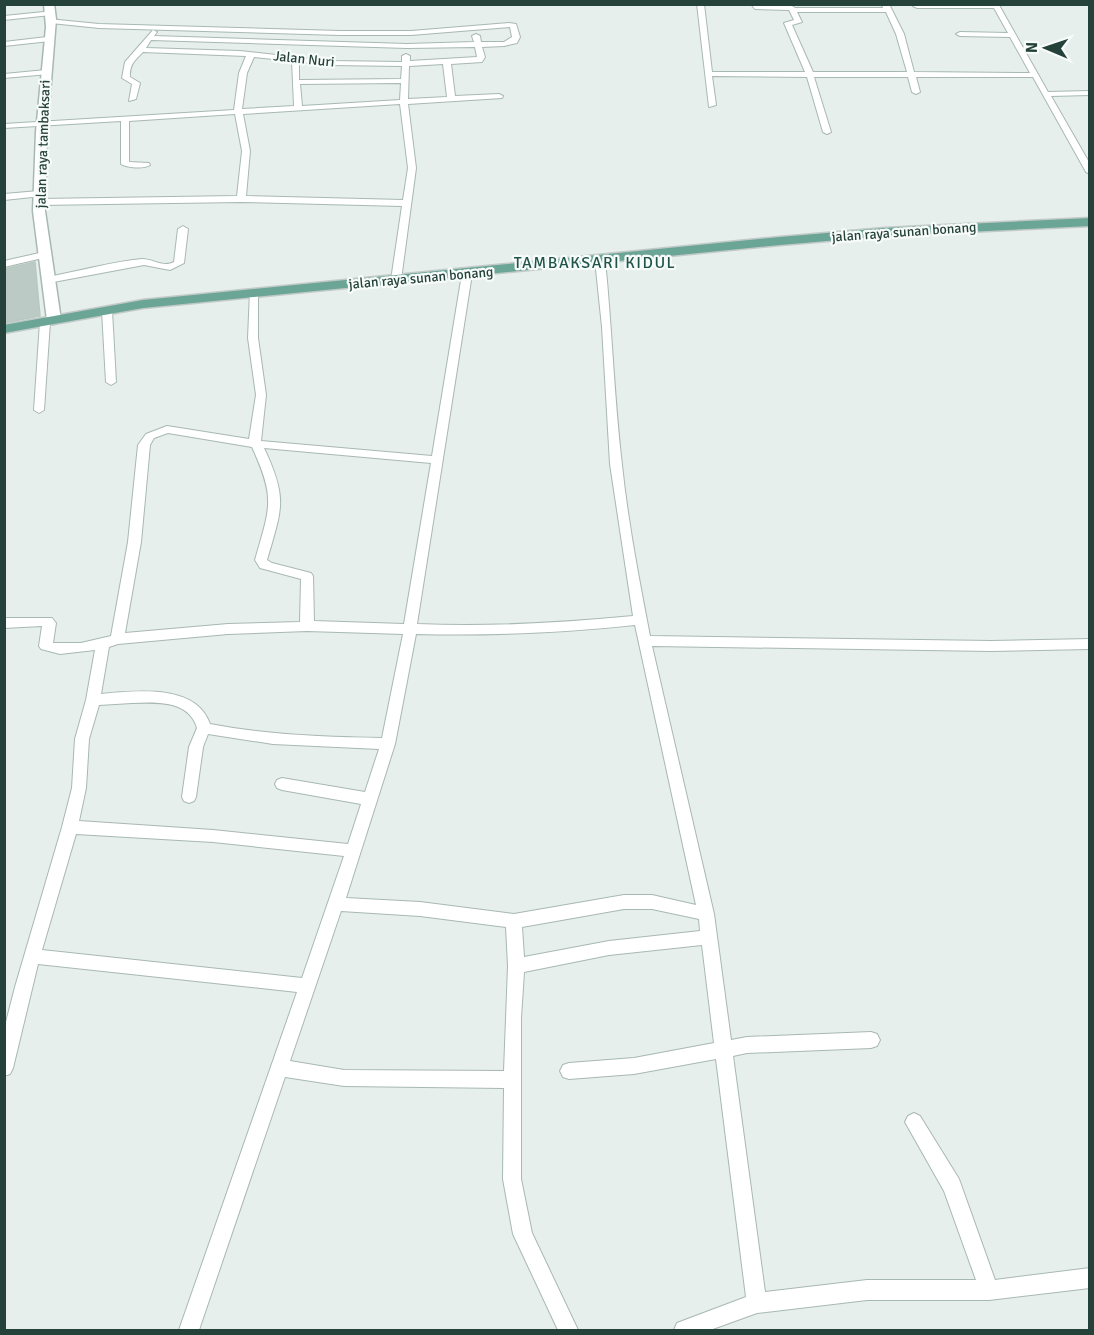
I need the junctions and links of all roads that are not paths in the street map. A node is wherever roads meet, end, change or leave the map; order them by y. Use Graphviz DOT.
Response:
graph roads {
  1 [pos="700,4"];
  2 [pos="754,4"];
  3 [pos="996,5"];
  4 [pos="917,6"];
  5 [pos="815,7"];
  6 [pos="887,8"];
  7 [pos="792,10"];
  8 [pos="50,13"];
  9 [pos="4,18"];
  10 [pos="156,27"];
  11 [pos="474,28"];
  12 [pos="253,29"];
  13 [pos="411,33"];
  14 [pos="960,34"];
  15 [pos="1013,35"];
  16 [pos="149,38"];
  17 [pos="47,39"];
  18 [pos="246,41"];
  19 [pos="4,44"];
  20 [pos="478,45"];
  21 [pos="407,46"];
  22 [pos="141,50"];
  23 [pos="240,53"];
  24 [pos="250,54"];
  25 [pos="296,60"];
  26 [pos="447,62"];
  27 [pos="404,64"];
  28 [pos="46,72"];
  29 [pos="709,74"];
  30 [pos="912,74"];
  31 [pos="810,75"];
  32 [pos="1034,75"];
  33 [pos="4,76"];
  34 [pos="404,81"];
  35 [pos="296,82"];
  36 [pos="916,92"];
  37 [pos="1089,93"];
  38 [pos="1045,94"];
  39 [pos="499,96"];
  40 [pos="132,99"];
  41 [pos="451,99"];
  42 [pos="404,101"];
  43 [pos="712,105"];
  44 [pos="298,108"];
  45 [pos="238,111"];
  46 [pos="125,117"];
  47 [pos="44,122"];
  48 [pos="4,126"];
  49 [pos="827,132"];
  50 [pos="146,165"];
  51 [pos="1089,172"];
  52 [pos="4,197"];
  53 [pos="39,198"];
  54 [pos="242,199"];
  55 [pos="405,203"];
  56 [pos="1089,222"];
  57 [pos="183,229"];
  58 [pos="44,255"];
  59 [pos="600,260"];
  60 [pos="4,264"];
  61 [pos="467,274"];
  62 [pos="48,279"];
  63 [pos="396,280"];
  64 [pos="253,293"];
  65 [pos="107,311"];
  66 [pos="50,320"];
  67 [pos="4,329"];
  68 [pos="111,382"];
  69 [pos="39,410"];
  70 [pos="255,444"];
  71 [pos="436,460"];
  72 [pos="640,620"];
  73 [pos="4,623"];
  74 [pos="306,626"];
  75 [pos="410,630"];
  76 [pos="110,641"];
  77 [pos="644,641"];
  78 [pos="1089,644"];
  79 [pos="93,699"];
  80 [pos="204,728"];
  81 [pos="388,744"];
  82 [pos="282,784"];
  83 [pos="189,797"];
  84 [pos="370,799"];
  85 [pos="70,827"];
  86 [pos="353,851"];
  87 [pos="336,904"];
  88 [pos="706,914"];
  89 [pos="514,921"];
  90 [pos="709,938"];
  91 [pos="33,956"];
  92 [pos="516,966"];
  93 [pos="308,986"];
  94 [pos="871,1040"];
  95 [pos="722,1049"];
  96 [pos="4,1068"];
  97 [pos="279,1068"];
  98 [pos="569,1071"];
  99 [pos="513,1080"];
  100 [pos="914,1122"];
  101 [pos="1089,1278"];
  102 [pos="989,1290"];
  103 [pos="757,1303"];
  104 [pos="189,1330"];
  105 [pos="568,1330"];
  106 [pos="684,1330"];
  1 -- 29 [label="street"];
  2 -- 7 [label="street"];
  3 -- 4 [label="street"];
  3 -- 15 [label="street"];
  5 -- 6 [label="street"];
  5 -- 7 [label="street"];
  6 -- 30 [label="street"];
  7 -- 31 [label="street"];
  8 -- 9 [label="street"];
  8 -- 10 [label="street"];
  8 -- 17 [label="street, jalan raya tambaksari"];
  10 -- 12 [label="street"];
  10 -- 16 [label="street"];
  11 -- 13 [label="street"];
  11 -- 20 [label="street"];
  11 -- 20 [label="street"];
  12 -- 13 [label="street"];
  12 -- 18 [label="street"];
  13 -- 21 [label="street"];
  14 -- 15 [label="street"];
  15 -- 32 [label="street"];
  16 -- 18 [label="street"];
  16 -- 22 [label="street"];
  17 -- 19 [label="street"];
  17 -- 28 [label="street, jalan raya tambaksari"];
  18 -- 21 [label="street"];
  18 -- 23 [label="street"];
  20 -- 21 [label="street"];
  20 -- 26 [label="street, Jalan Nuri"];
  21 -- 27 [label="street"];
  22 -- 23 [label="street, Jalan Nuri"];
  22 -- 40 [label="street"];
  23 -- 24 [label="street, Jalan Nuri"];
  24 -- 25 [label="street, Jalan Nuri"];
  24 -- 45 [label="street"];
  25 -- 27 [label="street, Jalan Nuri"];
  25 -- 35 [label="street"];
  26 -- 27 [label="street, Jalan Nuri"];
  26 -- 41 [label="street"];
  27 -- 34 [label="street"];
  28 -- 33 [label="street"];
  28 -- 47 [label="street, jalan raya tambaksari"];
  29 -- 31 [label="street"];
  29 -- 43 [label="street"];
  30 -- 31 [label="street"];
  30 -- 32 [label="street"];
  30 -- 36 [label="street"];
  31 -- 49 [label="street"];
  32 -- 38 [label="street"];
  34 -- 35 [label="street"];
  34 -- 42 [label="street"];
  35 -- 44 [label="street"];
  37 -- 38 [label="street"];
  38 -- 51 [label="street"];
  39 -- 41 [label="street"];
  41 -- 42 [label="street"];
  42 -- 44 [label="street"];
  42 -- 55 [label="street"];
  44 -- 45 [label="street"];
  45 -- 46 [label="street"];
  45 -- 54 [label="street"];
  46 -- 47 [label="street"];
  46 -- 50 [label="street"];
  47 -- 48 [label="street"];
  47 -- 53 [label="street, jalan raya tambaksari"];
  52 -- 53 [label="street"];
  53 -- 54 [label="street"];
  53 -- 58 [label="street, jalan raya tambaksari"];
  54 -- 55 [label="street"];
  55 -- 63 [label="street"];
  56 -- 59 [label="main road, jalan raya sunan bonang"];
  57 -- 62 [label="street"];
  58 -- 60 [label="street"];
  58 -- 62 [label="street, jalan raya tambaksari"];
  59 -- 61 [label="main road, jalan raya sunan bonang"];
  59 -- 72 [label="street"];
  61 -- 63 [label="main road, jalan raya sunan bonang"];
  61 -- 71 [label="street"];
  62 -- 66 [label="street, jalan raya tambaksari"];
  63 -- 64 [label="main road, jalan raya sunan bonang"];
  64 -- 65 [label="main road, jalan raya sunan bonang"];
  64 -- 70 [label="street"];
  65 -- 66 [label="main road, jalan raya sunan bonang"];
  65 -- 68 [label="street"];
  66 -- 67 [label="main road, jalan raya sunan bonang"];
  66 -- 69 [label="street"];
  70 -- 71 [label="street"];
  70 -- 74 [label="street"];
  70 -- 76 [label="street"];
  71 -- 75 [label="street"];
  72 -- 75 [label="street"];
  72 -- 77 [label="street"];
  73 -- 76 [label="street"];
  74 -- 75 [label="street"];
  74 -- 76 [label="street"];
  75 -- 81 [label="street"];
  76 -- 79 [label="street"];
  77 -- 78 [label="street"];
  77 -- 88 [label="street"];
  79 -- 80 [label="street"];
  79 -- 85 [label="street"];
  80 -- 81 [label="street"];
  80 -- 83 [label="street"];
  81 -- 84 [label="street"];
  82 -- 84 [label="street"];
  84 -- 86 [label="street"];
  85 -- 86 [label="street"];
  85 -- 91 [label="street"];
  86 -- 87 [label="street"];
  87 -- 89 [label="street"];
  87 -- 93 [label="street"];
  88 -- 89 [label="street"];
  88 -- 90 [label="street"];
  89 -- 92 [label="street"];
  90 -- 92 [label="street"];
  90 -- 95 [label="street"];
  91 -- 93 [label="street"];
  91 -- 96 [label="street"];
  92 -- 99 [label="street"];
  93 -- 97 [label="street"];
  94 -- 95 [label="street"];
  95 -- 98 [label="street"];
  95 -- 103 [label="street"];
  97 -- 99 [label="street"];
  97 -- 104 [label="street"];
  99 -- 105 [label="street"];
  100 -- 102 [label="street"];
  101 -- 102 [label="street"];
  102 -- 103 [label="street"];
  103 -- 106 [label="street"];
}
